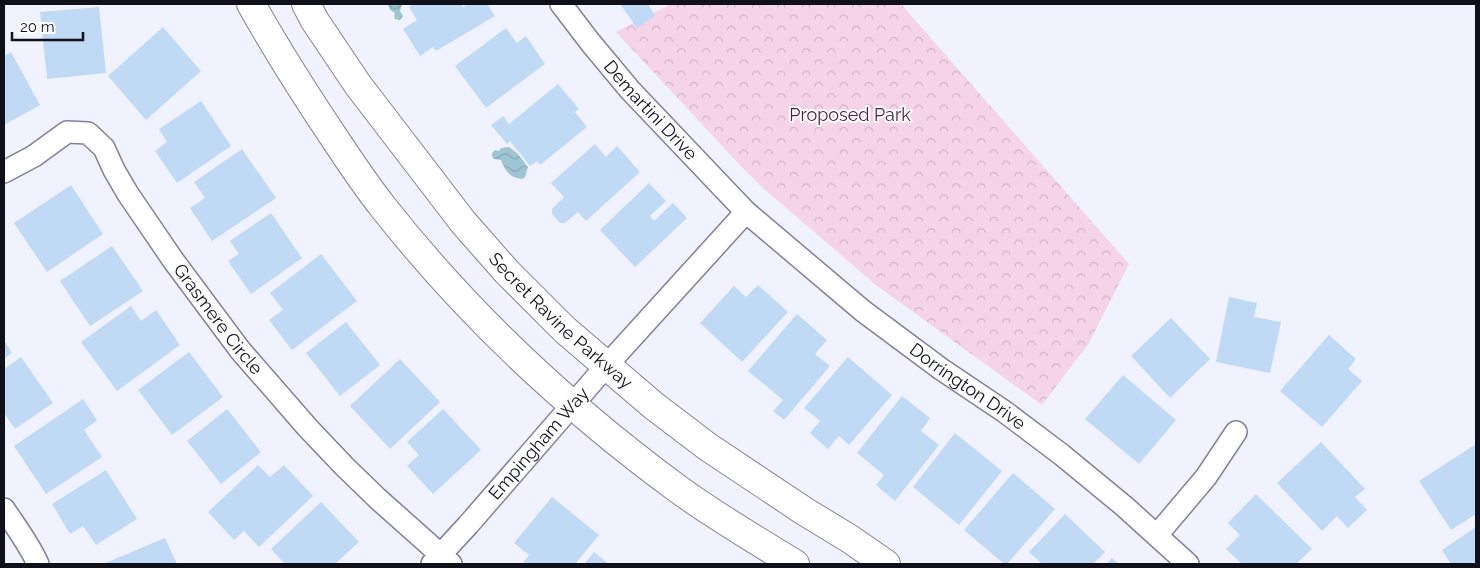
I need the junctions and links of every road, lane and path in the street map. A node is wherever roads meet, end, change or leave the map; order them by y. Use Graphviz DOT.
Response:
graph roads {
  1 [pos="251,4"];
  2 [pos="306,4"];
  3 [pos="561,4"];
  4 [pos="4,172"];
  5 [pos="746,212"];
  6 [pos="606,365"];
  7 [pos="572,405"];
  8 [pos="1236,432"];
  9 [pos="4,509"];
  10 [pos="1158,536"];
  11 [pos="441,561"];
  12 [pos="38,564"];
  13 [pos="795,564"];
  14 [pos="886,564"];
  15 [pos="1188,564"];
  1 -- 7 [label="main road"];
  2 -- 6 [label="main road, Secret Ravine Parkway"];
  3 -- 5 [label="street, Demartini Drive"];
  4 -- 11 [label="street, Grasmere Circle"];
  5 -- 6 [label="street, Empingham Way"];
  5 -- 10 [label="street, Dorrington Drive"];
  6 -- 7 [label="street, Empingham Way"];
  6 -- 14 [label="main road, Secret Ravine Parkway"];
  7 -- 11 [label="street, Empingham Way"];
  7 -- 13 [label="main road"];
  8 -- 10 [label="street"];
  9 -- 12 [label="street"];
  10 -- 15 [label="street, Dorrington Drive"];
}
